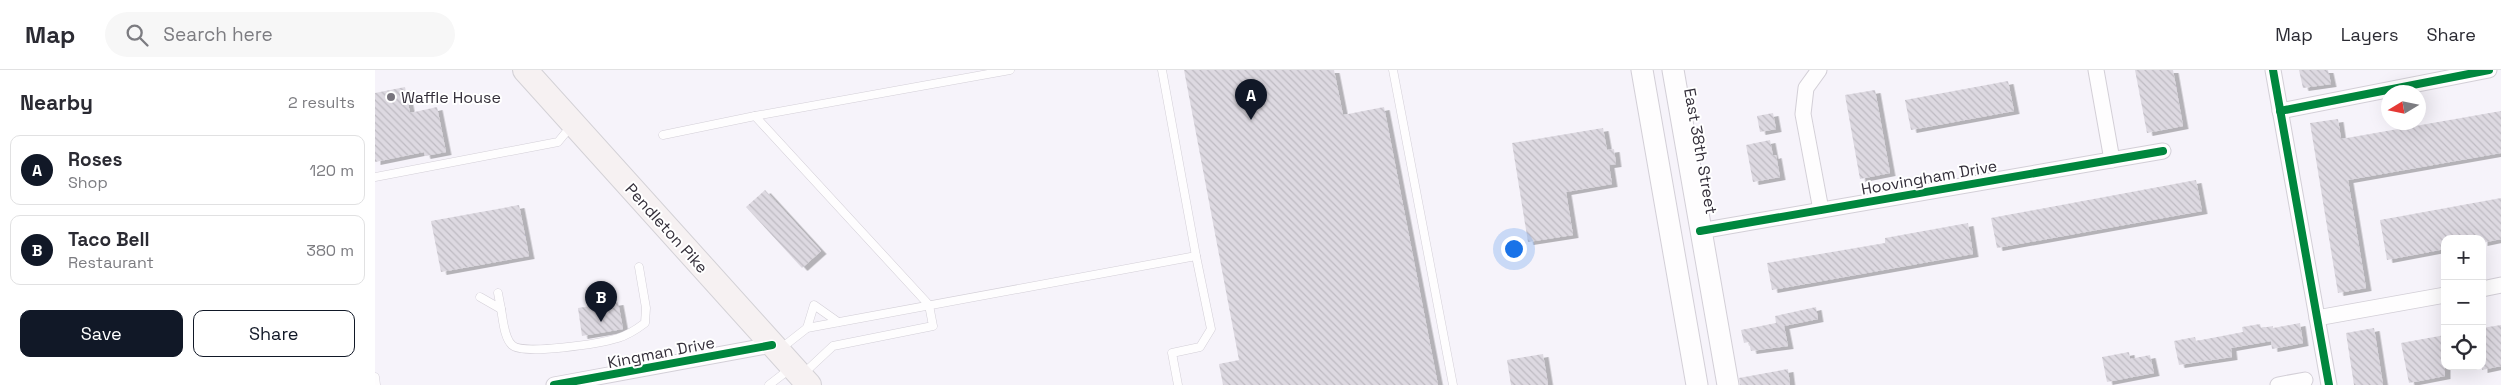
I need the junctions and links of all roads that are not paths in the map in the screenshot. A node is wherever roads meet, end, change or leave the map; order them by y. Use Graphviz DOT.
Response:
graph roads {
  1 [pos="525,70"];
  2 [pos="1010,70"];
  3 [pos="1162,70"];
  4 [pos="1393,70"];
  5 [pos="1643,70"];
  6 [pos="1673,70"];
  7 [pos="1819,70"];
  8 [pos="2095,70"];
  9 [pos="2273,70"];
  10 [pos="2489,70"];
  11 [pos="2280,110"];
  12 [pos="755,116"];
  13 [pos="573,124"];
  14 [pos="663,135"];
  15 [pos="2163,151"];
  16 [pos="2112,160"];
  17 [pos="375,177"];
  18 [pos="1821,210"];
  19 [pos="1700,231"];
  20 [pos="1196,256"];
  21 [pos="639,267"];
  22 [pos="2501,285"];
  23 [pos="2486,288"];
  24 [pos="498,293"];
  25 [pos="481,296"];
  26 [pos="2441,296"];
  27 [pos="929,305"];
  28 [pos="501,309"];
  29 [pos="2317,318"];
  30 [pos="838,322"];
  31 [pos="807,328"];
  32 [pos="790,365"];
  33 [pos="375,377"];
  34 [pos="615,380"];
  35 [pos="2305,380"];
  36 [pos="376,385"];
  37 [pos="554,385"];
  38 [pos="769,385"];
  39 [pos="1178,385"];
  40 [pos="1453,385"];
  41 [pos="1697,385"];
  42 [pos="1728,385"];
  43 [pos="2278,385"];
  44 [pos="2329,385"];
  1 -- 13 [label="main road, Pendleton Pike"];
  2 -- 12 [label="lane"];
  3 -- 20 [label="lane"];
  4 -- 40 [label="lane"];
  5 -- 41 [label="main road"];
  6 -- 19 [label="main road, East 38th Street"];
  7 -- 18 [label="street"];
  8 -- 16 [label="street"];
  9 -- 11 [label="street"];
  10 -- 11 [label="street"];
  11 -- 29 [label="street"];
  12 -- 14 [label="lane"];
  12 -- 27 [label="lane"];
  13 -- 17 [label="lane"];
  13 -- 32 [label="main road, Pendleton Pike"];
  15 -- 16 [label="street, Hoovingham Drive"];
  16 -- 18 [label="street, Hoovingham Drive"];
  18 -- 19 [label="street, Hoovingham Drive"];
  19 -- 42 [label="main road, East 38th Street"];
  20 -- 27 [label="lane"];
  20 -- 39 [label="lane"];
  21 -- 28 [label="lane"];
  22 -- 23 [label="street"];
  24 -- 28 [label="lane"];
  25 -- 28 [label="lane"];
  26 -- 29 [label="street"];
  27 -- 30 [label="lane"];
  27 -- 32 [label="lane"];
  29 -- 44 [label="street"];
  30 -- 31 [label="lane"];
  30 -- 31 [label="lane"];
  31 -- 32 [label="lane"];
  32 -- 34 [label="street, Kingman Drive"];
  32 -- 38 [label="lane"];
  33 -- 36 [label="lane"];
  34 -- 37 [label="street, Kingman Drive"];
  35 -- 43 [label="street"];
}
